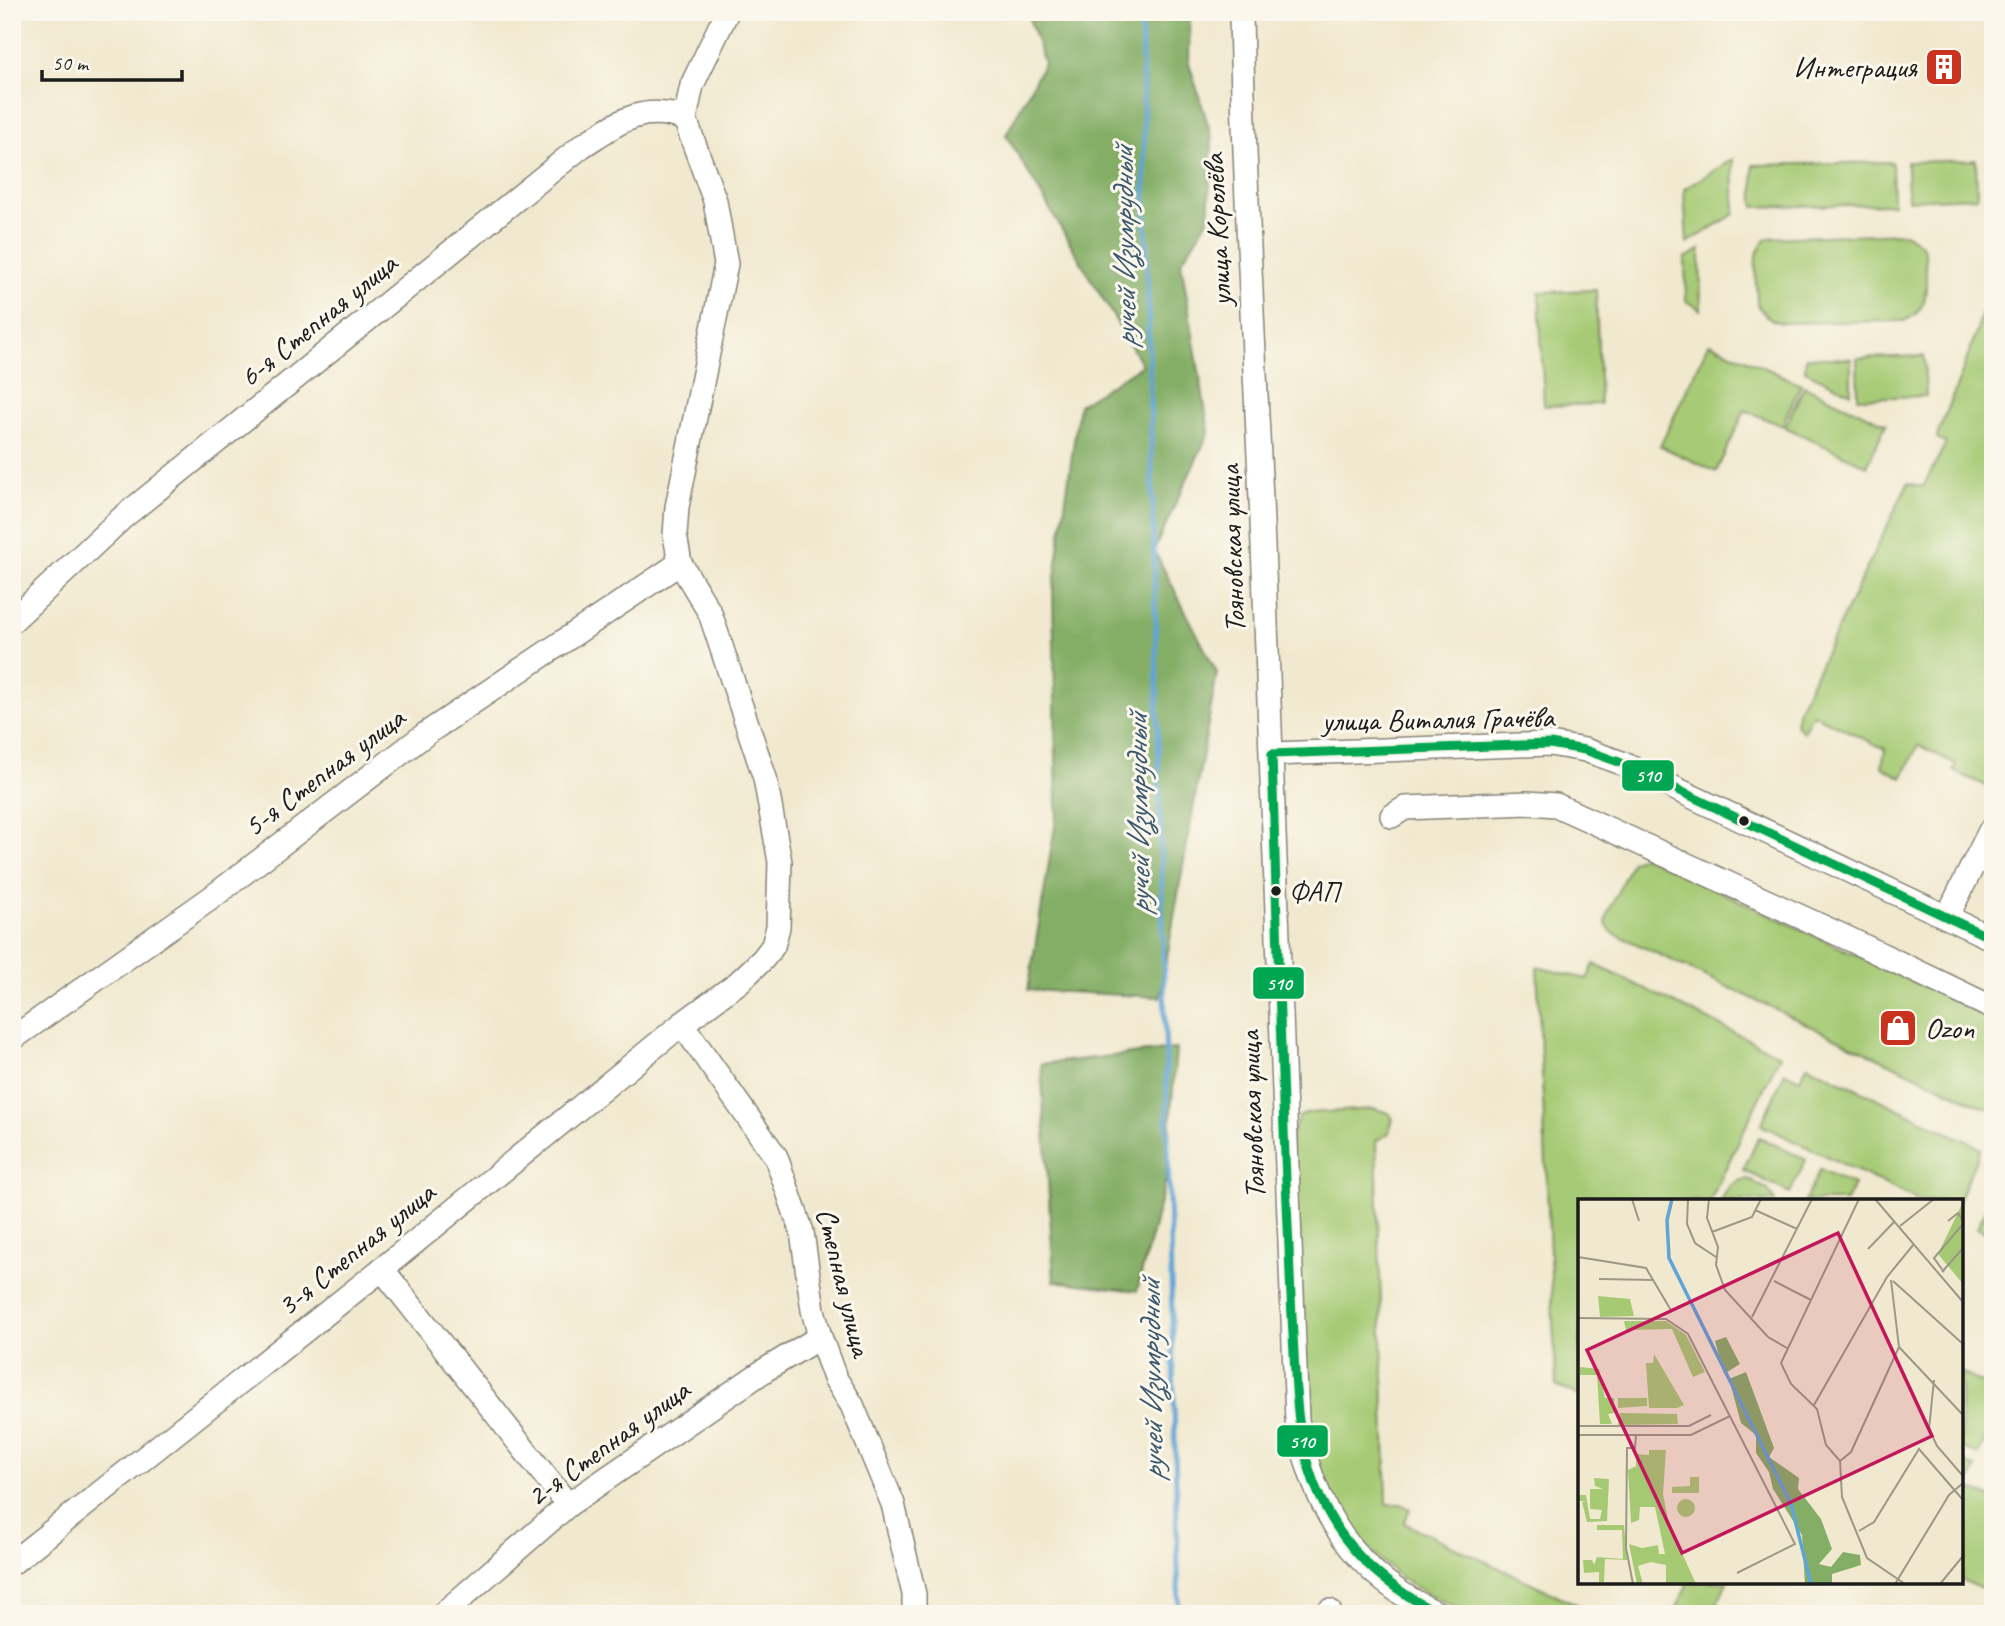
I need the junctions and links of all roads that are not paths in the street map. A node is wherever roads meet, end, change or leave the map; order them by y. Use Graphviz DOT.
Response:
graph roads {
  1 [pos="727,12"];
  2 [pos="1241,12"];
  3 [pos="685,119"];
  4 [pos="1259,445"];
  5 [pos="680,563"];
  6 [pos="12,621"];
  7 [pos="1272,754"];
  8 [pos="1392,816"];
  9 [pos="1993,832"];
  10 [pos="1947,917"];
  11 [pos="1993,939"];
  12 [pos="1993,1007"];
  13 [pos="682,1024"];
  14 [pos="12,1040"];
  15 [pos="382,1269"];
  16 [pos="820,1337"];
  17 [pos="568,1505"];
  18 [pos="12,1563"];
  19 [pos="1432,1611"];
  20 [pos="443,1614"];
  21 [pos="914,1614"];
  1 -- 3 [label="street"];
  2 -- 4 [label="street, улица Королёва"];
  3 -- 5 [label="street"];
  3 -- 6 [label="street, 6-я Степная улица"];
  4 -- 7 [label="street, Тояновская улица"];
  5 -- 13 [label="street, 3-я Степная улица"];
  5 -- 14 [label="street, 5-я Степная улица"];
  7 -- 10 [label="street, улица Виталия Грачёва"];
  7 -- 19 [label="street, Тояновская улица"];
  8 -- 12 [label="street"];
  9 -- 10 [label="street"];
  10 -- 11 [label="street, улица Виталия Грачёва"];
  13 -- 15 [label="street, 3-я Степная улица"];
  13 -- 16 [label="street, Степная улица"];
  15 -- 17 [label="street"];
  15 -- 18 [label="street, 3-я Степная улица"];
  16 -- 17 [label="street, 2-я Степная улица"];
  16 -- 21 [label="street, Степная улица"];
  17 -- 20 [label="street, 2-я Степная улица"];
}
